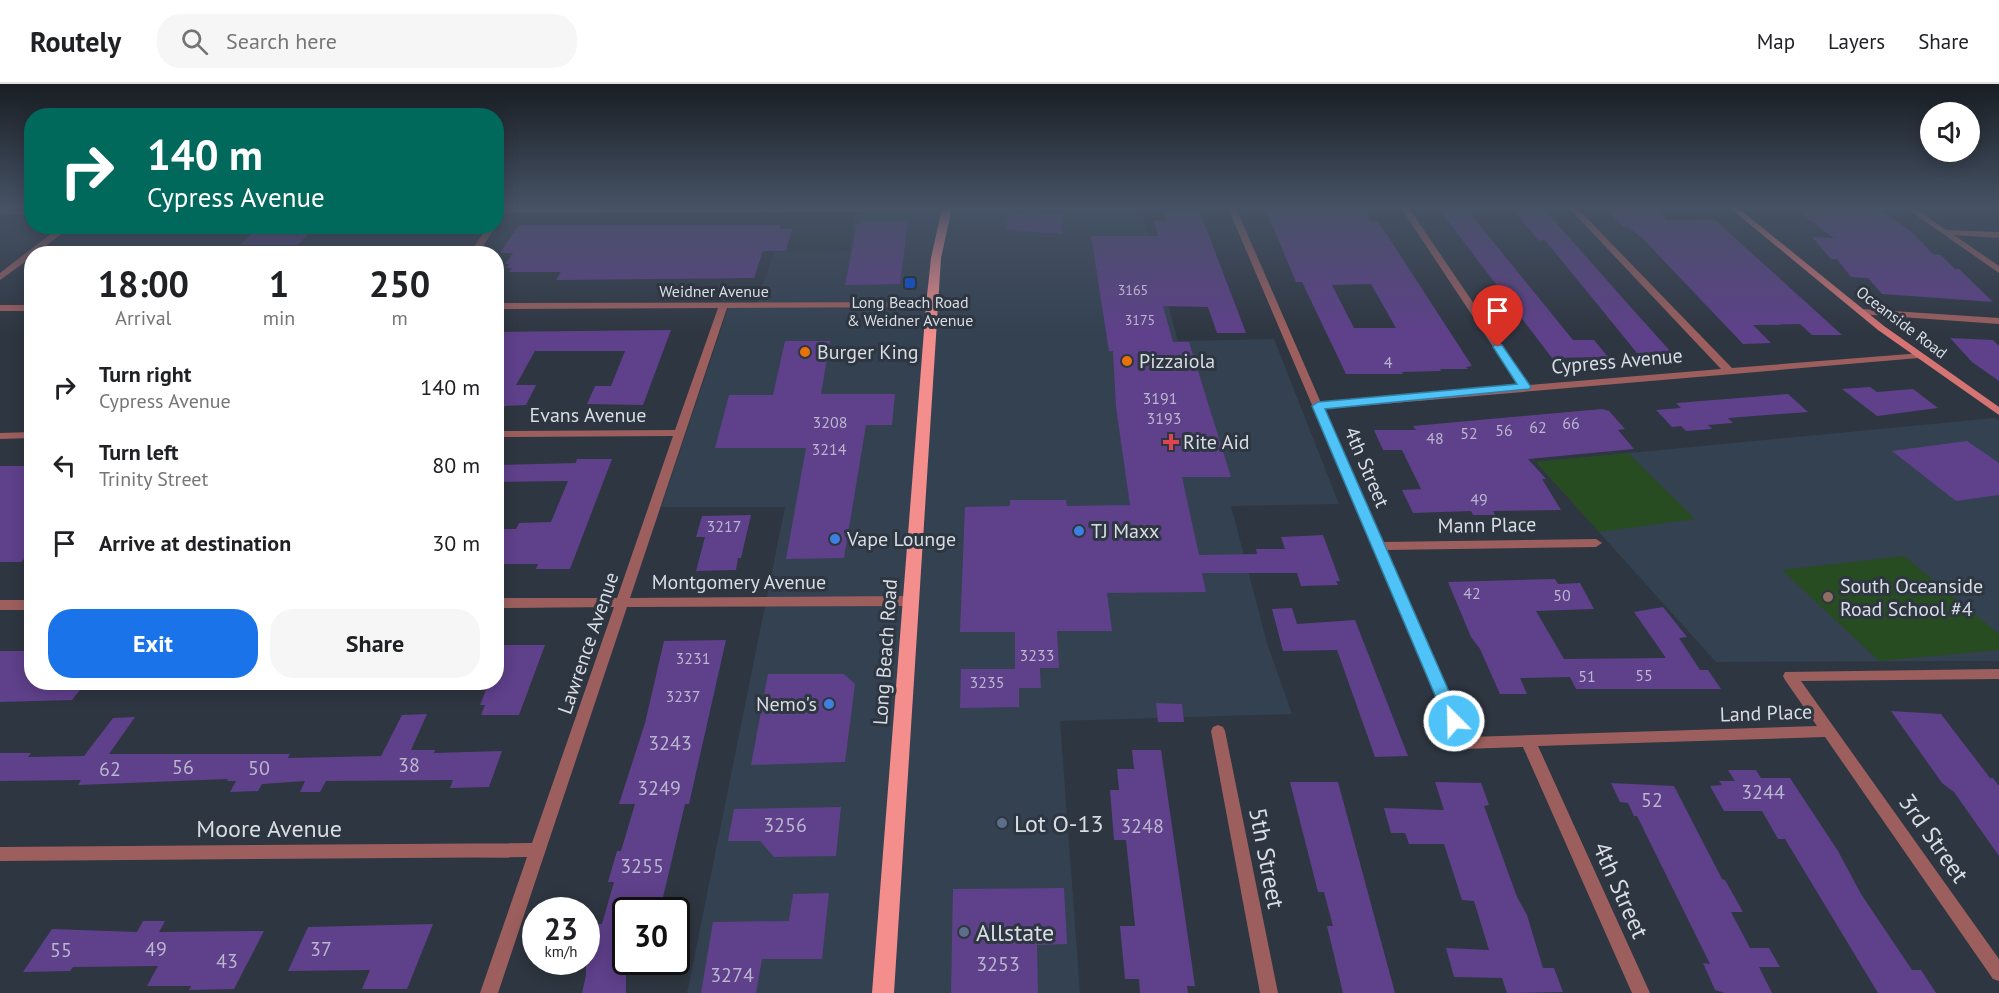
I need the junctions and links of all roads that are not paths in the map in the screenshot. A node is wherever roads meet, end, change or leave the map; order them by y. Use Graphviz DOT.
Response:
graph roads {
  1 [pos="938,250"];
  2 [pos="1250,250"];
  3 [pos="1433,250"];
  4 [pos="1614,250"];
  5 [pos="1786,250"];
  6 [pos="1971,250"];
  7 [pos="24,259"];
  8 [pos="1999,270"];
  9 [pos="0,277"];
  10 [pos="932,305"];
  11 [pos="504,306"];
  12 [pos="723,306"];
  13 [pos="0,308"];
  14 [pos="24,308"];
  15 [pos="1862,312"];
  16 [pos="1999,321"];
  17 [pos="1919,355"];
  18 [pos="1728,370"];
  19 [pos="1525,387"];
  20 [pos="1318,406"];
  21 [pos="1999,412"];
  22 [pos="680,433"];
  23 [pos="504,434"];
  24 [pos="24,435"];
  25 [pos="0,436"];
  26 [pos="1596,543"];
  27 [pos="1378,546"];
  28 [pos="911,601"];
  29 [pos="622,602"];
  30 [pos="504,603"];
  31 [pos="0,605"];
  32 [pos="24,605"];
  33 [pos="1999,674"];
  34 [pos="1218,731"];
  35 [pos="1829,731"];
  36 [pos="1528,741"];
  37 [pos="1464,743"];
  38 [pos="538,850"];
  39 [pos="0,854"];
  40 [pos="1999,973"];
  41 [pos="489,993"];
  42 [pos="883,993"];
  43 [pos="1269,993"];
  44 [pos="1641,993"];
  1 -- 10 [label="main road, Long Beach Road"];
  2 -- 20 [label="street, 4th Street"];
  3 -- 19 [label="street"];
  4 -- 18 [label="street"];
  5 -- 15 [label="main road, Oceanside Road"];
  6 -- 8 [label="street"];
  7 -- 9 [label="street"];
  10 -- 12 [label="street, Weidner Avenue"];
  10 -- 28 [label="main road, Long Beach Road"];
  11 -- 12 [label="street, Weidner Avenue"];
  12 -- 22 [label="street, Lawrence Avenue"];
  13 -- 14 [label="street"];
  15 -- 16 [label="street"];
  15 -- 17 [label="main road, Oceanside Road"];
  17 -- 18 [label="street, Cypress Avenue"];
  17 -- 21 [label="main road, Oceanside Road"];
  18 -- 19 [label="street, Cypress Avenue"];
  19 -- 20 [label="street, Cypress Avenue"];
  20 -- 27 [label="street, 4th Street"];
  22 -- 23 [label="street, Evans Avenue"];
  22 -- 29 [label="street, Lawrence Avenue"];
  24 -- 25 [label="street"];
  26 -- 27 [label="street, Mann Place"];
  27 -- 37 [label="street, 4th Street"];
  28 -- 29 [label="street, Montgomery Avenue"];
  28 -- 42 [label="main road, Long Beach Road"];
  29 -- 30 [label="street, Montgomery Avenue"];
  29 -- 38 [label="street, Lawrence Avenue"];
  31 -- 32 [label="street"];
  33 -- 35 [label="street, Land Place"];
  34 -- 43 [label="street, 5th Street"];
  35 -- 36 [label="street, Land Place"];
  35 -- 40 [label="street, 3rd Street"];
  36 -- 37 [label="street, Land Place"];
  36 -- 44 [label="street, 4th Street"];
  38 -- 39 [label="street, Moore Avenue"];
  38 -- 41 [label="street, Lawrence Avenue"];
}
